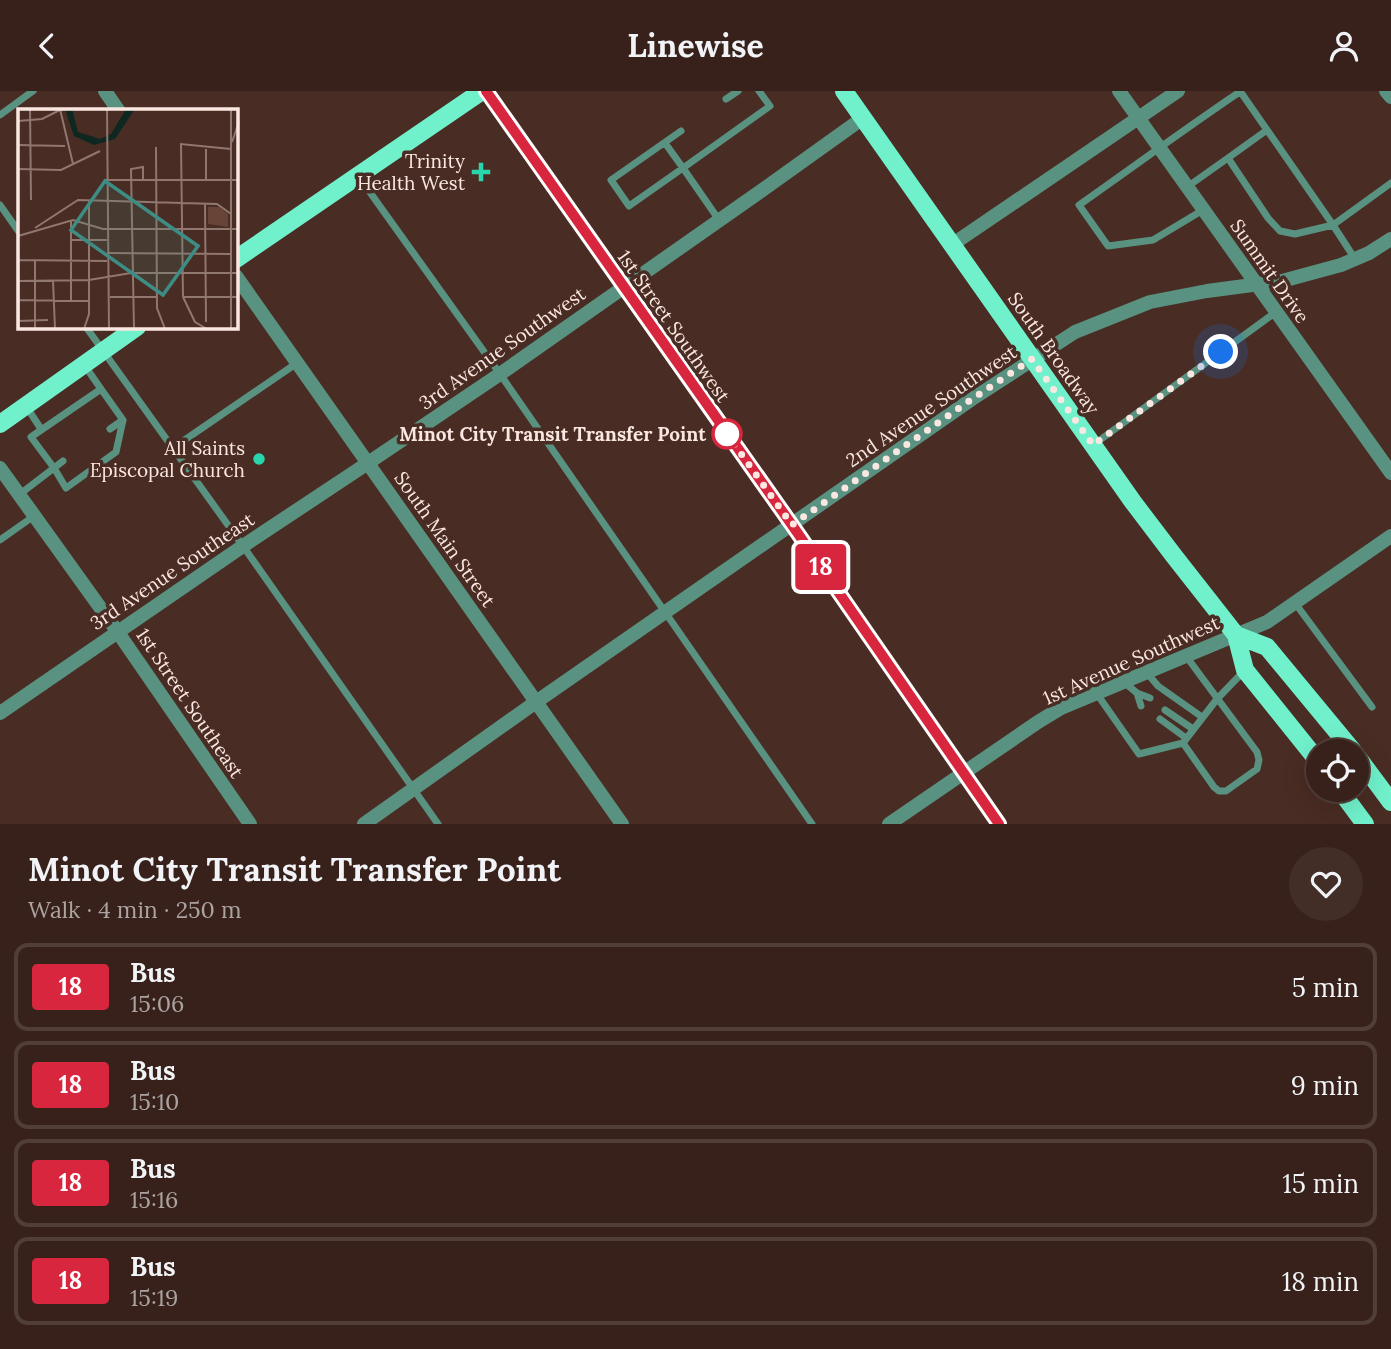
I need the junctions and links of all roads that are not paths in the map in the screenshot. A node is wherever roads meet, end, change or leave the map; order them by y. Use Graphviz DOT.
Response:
graph roads {
  1 [pos="33,91"];
  2 [pos="105,91"];
  3 [pos="484,91"];
  4 [pos="738,91"];
  5 [pos="760,91"];
  6 [pos="844,91"];
  7 [pos="1119,91"];
  8 [pos="1178,91"];
  9 [pos="1240,91"];
  10 [pos="1386,91"];
  11 [pos="1391,97"];
  12 [pos="726,99"];
  13 [pos="117,109"];
  14 [pos="0,115"];
  15 [pos="863,118"];
  16 [pos="1138,118"];
  17 [pos="1267,130"];
  18 [pos="681,131"];
  19 [pos="665,143"];
  20 [pos="1159,149"];
  21 [pos="1228,158"];
  22 [pos="683,168"];
  23 [pos="358,177"];
  24 [pos="1391,183"];
  25 [pos="1187,187"];
  26 [pos="0,205"];
  27 [pos="1203,210"];
  28 [pos="719,220"];
  29 [pos="1333,225"];
  30 [pos="18,231"];
  31 [pos="1391,239"];
  32 [pos="953,244"];
  33 [pos="238,258"];
  34 [pos="1355,259"];
  35 [pos="238,279"];
  36 [pos="1256,284"];
  37 [pos="623,287"];
  38 [pos="1276,312"];
  39 [pos="87,329"];
  40 [pos="134,329"];
  41 [pos="103,351"];
  42 [pos="1032,359"];
  43 [pos="298,363"];
  44 [pos="84,364"];
  45 [pos="500,374"];
  46 [pos="101,389"];
  47 [pos="25,406"];
  48 [pos="123,420"];
  49 [pos="0,424"];
  50 [pos="41,429"];
  51 [pos="110,429"];
  52 [pos="1093,445"];
  53 [pos="173,448"];
  54 [pos="63,461"];
  55 [pos="368,463"];
  56 [pos="54,468"];
  57 [pos="2,474"];
  58 [pos="1391,474"];
  59 [pos="19,495"];
  60 [pos="34,516"];
  61 [pos="792,525"];
  62 [pos="1391,537"];
  63 [pos="0,540"];
  64 [pos="243,545"];
  65 [pos="1294,603"];
  66 [pos="666,613"];
  67 [pos="117,631"];
  68 [pos="1237,635"];
  69 [pos="1186,656"];
  70 [pos="1245,670"];
  71 [pos="1147,673"];
  72 [pos="1124,682"];
  73 [pos="1137,693"];
  74 [pos="1097,694"];
  75 [pos="1150,698"];
  76 [pos="1217,699"];
  77 [pos="536,702"];
  78 [pos="1141,706"];
  79 [pos="1372,707"];
  80 [pos="1165,711"];
  81 [pos="0,713"];
  82 [pos="1202,717"];
  83 [pos="1160,719"];
  84 [pos="1193,729"];
  85 [pos="1343,739"];
  86 [pos="1185,740"];
  87 [pos="1306,746"];
  88 [pos="1369,772"];
  89 [pos="964,773"];
  90 [pos="412,789"];
  91 [pos="1349,802"];
  92 [pos="1391,802"];
  93 [pos="250,824"];
  94 [pos="364,824"];
  95 [pos="438,824"];
  96 [pos="622,824"];
  97 [pos="812,824"];
  98 [pos="889,824"];
  99 [pos="999,824"];
  100 [pos="1365,824"];
  1 -- 14 [label="lane"];
  2 -- 13 [label="street"];
  3 -- 23 [label="main road"];
  3 -- 37 [label="street, 1st Street Southwest"];
  4 -- 12 [label="lane"];
  5 -- 22 [label="lane"];
  6 -- 15 [label="main road, South Broadway"];
  7 -- 16 [label="street, Summit Drive"];
  8 -- 16 [label="street"];
  9 -- 17 [label="lane"];
  9 -- 20 [label="lane"];
  10 -- 11 [label="street"];
  15 -- 28 [label="street, 3rd Avenue Southwest"];
  15 -- 32 [label="main road, South Broadway"];
  16 -- 20 [label="street, Summit Drive"];
  16 -- 32 [label="street"];
  17 -- 21 [label="lane"];
  17 -- 29 [label="lane"];
  18 -- 19 [label="lane"];
  19 -- 22 [label="lane"];
  19 -- 22 [label="lane"];
  20 -- 25 [label="street, Summit Drive"];
  20 -- 27 [label="lane"];
  21 -- 25 [label="lane"];
  21 -- 29 [label="lane"];
  22 -- 28 [label="lane"];
  23 -- 33 [label="main road"];
  23 -- 45 [label="lane"];
  24 -- 29 [label="lane"];
  25 -- 27 [label="street, Summit Drive"];
  26 -- 30 [label="lane"];
  27 -- 36 [label="street, Summit Drive"];
  28 -- 37 [label="street, 3rd Avenue Southwest"];
  29 -- 34 [label="lane"];
  31 -- 34 [label="street, 2nd Avenue Southwest"];
  32 -- 42 [label="main road, South Broadway"];
  34 -- 36 [label="street, 2nd Avenue Southwest"];
  35 -- 43 [label="street, South Main Street"];
  36 -- 38 [label="street, Summit Drive"];
  36 -- 42 [label="street, 2nd Avenue Southwest"];
  37 -- 45 [label="street, 3rd Avenue Southwest"];
  37 -- 61 [label="street, 1st Street Southwest"];
  38 -- 52 [label="lane"];
  38 -- 58 [label="street, Summit Drive"];
  39 -- 41 [label="lane"];
  40 -- 41 [label="main road"];
  41 -- 44 [label="main road"];
  41 -- 53 [label="lane"];
  42 -- 52 [label="main road, South Broadway"];
  42 -- 61 [label="street, 2nd Avenue Southwest"];
  43 -- 53 [label="lane"];
  43 -- 55 [label="street, South Main Street"];
  44 -- 46 [label="lane"];
  44 -- 47 [label="main road"];
  45 -- 55 [label="street, 3rd Avenue Southwest"];
  45 -- 66 [label="lane"];
  46 -- 48 [label="lane"];
  46 -- 50 [label="lane"];
  47 -- 49 [label="main road"];
  47 -- 50 [label="lane"];
  48 -- 51 [label="lane"];
  48 -- 56 [label="lane"];
  50 -- 56 [label="lane"];
  52 -- 68 [label="main road, South Broadway"];
  53 -- 64 [label="lane"];
  54 -- 56 [label="lane"];
  55 -- 64 [label="street, 3rd Avenue Southeast"];
  55 -- 77 [label="street, South Main Street"];
  56 -- 59 [label="lane"];
  57 -- 59 [label="street, 1st Street Southeast"];
  59 -- 60 [label="street, 1st Street Southeast"];
  60 -- 63 [label="lane"];
  60 -- 67 [label="street, 1st Street Southeast"];
  61 -- 66 [label="street, 2nd Avenue Southwest"];
  61 -- 89 [label="street, 1st Street Southwest"];
  62 -- 65 [label="street, 1st Avenue Southwest"];
  64 -- 67 [label="street, 3rd Avenue Southeast"];
  64 -- 90 [label="lane"];
  65 -- 68 [label="street, 1st Avenue Southwest"];
  65 -- 79 [label="lane"];
  66 -- 77 [label="street, 2nd Avenue Southwest"];
  66 -- 97 [label="lane"];
  67 -- 81 [label="street, 3rd Avenue Southeast"];
  67 -- 93 [label="street, 1st Street Southeast"];
  68 -- 69 [label="street, 1st Avenue Southwest"];
  68 -- 70 [label="main road, South Broadway"];
  68 -- 85 [label="main road, South Broadway"];
  69 -- 71 [label="street, 1st Avenue Southwest"];
  69 -- 76 [label="lane"];
  70 -- 76 [label="lane"];
  70 -- 87 [label="main road, South Broadway"];
  71 -- 72 [label="street, 1st Avenue Southwest"];
  71 -- 82 [label="lane"];
  72 -- 73 [label="lane"];
  72 -- 74 [label="street, 1st Avenue Southwest"];
  73 -- 75 [label="lane"];
  73 -- 78 [label="lane"];
  74 -- 86 [label="lane"];
  74 -- 89 [label="street, 1st Avenue Southwest"];
  76 -- 82 [label="lane"];
  76 -- 86 [label="lane"];
  77 -- 90 [label="street, 2nd Avenue Southwest"];
  77 -- 96 [label="street, South Main Street"];
  80 -- 84 [label="lane"];
  82 -- 84 [label="lane"];
  83 -- 86 [label="lane"];
  84 -- 86 [label="lane"];
  88 -- 92 [label="main road"];
  89 -- 98 [label="street, 1st Avenue Southwest"];
  89 -- 99 [label="street, 1st Street Southwest"];
  90 -- 94 [label="street, 2nd Avenue Southwest"];
  90 -- 95 [label="lane"];
  91 -- 100 [label="main road"];
}
